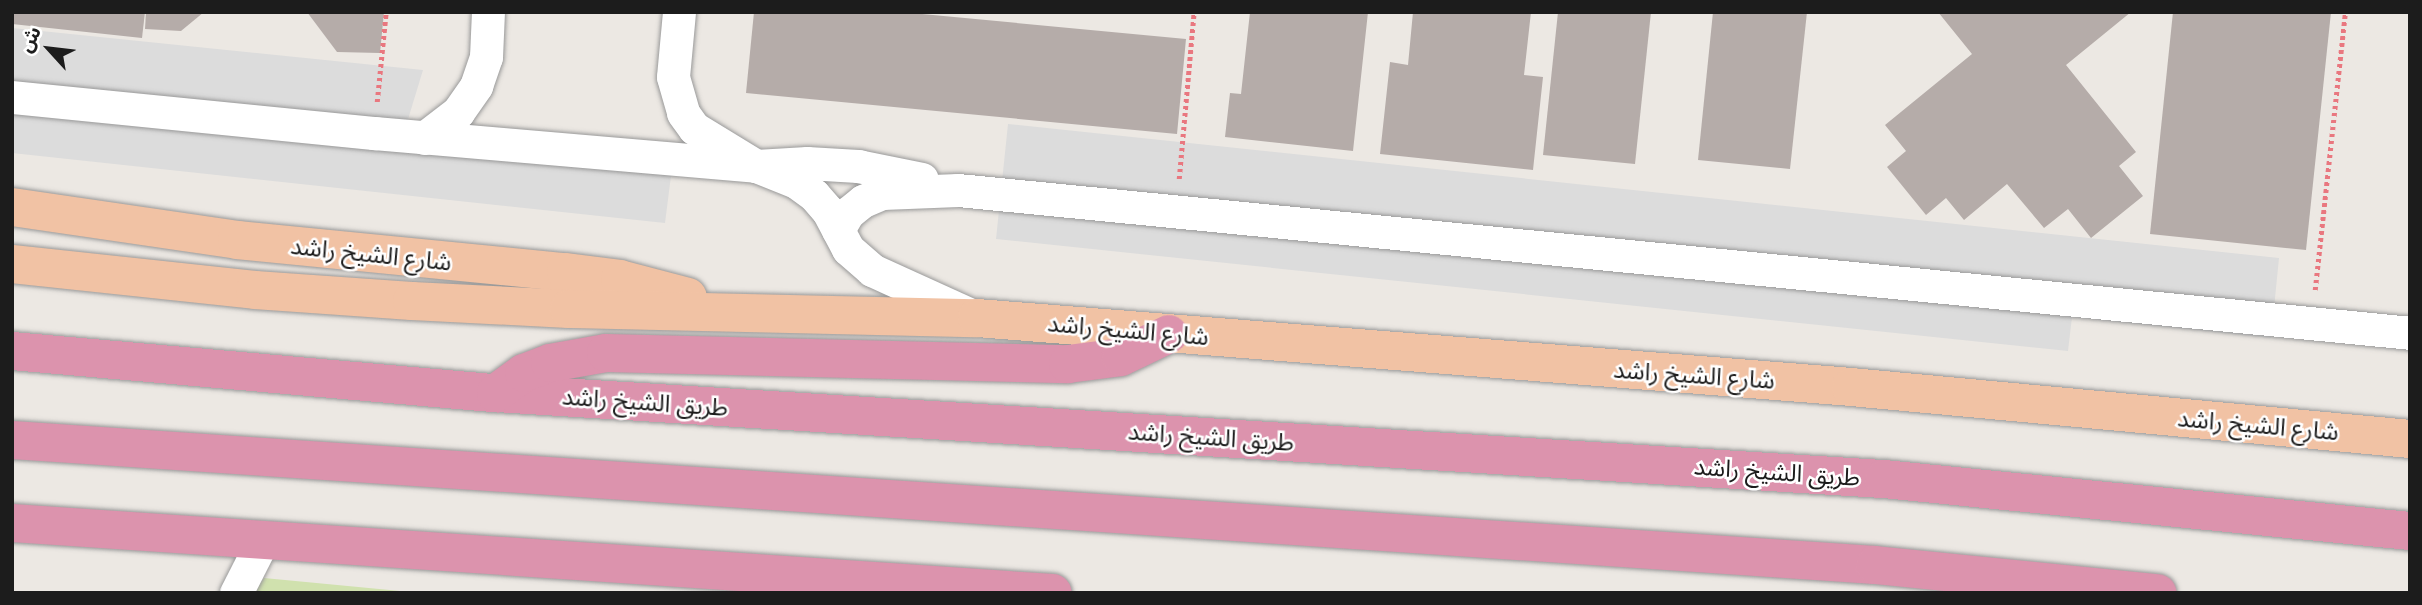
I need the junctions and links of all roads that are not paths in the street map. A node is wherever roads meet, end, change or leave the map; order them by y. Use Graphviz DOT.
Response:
graph roads {
  1 [pos="488,12"];
  2 [pos="680,12"];
  3 [pos="12,97"];
  4 [pos="424,138"];
  5 [pos="755,166"];
  6 [pos="958,190"];
  7 [pos="12,207"];
  8 [pos="838,230"];
  9 [pos="12,264"];
  10 [pos="726,311"];
  11 [pos="977,318"];
  12 [pos="2410,333"];
  13 [pos="1169,334"];
  14 [pos="12,351"];
  15 [pos="496,393"];
  16 [pos="2410,439"];
  17 [pos="12,440"];
  18 [pos="12,523"];
  19 [pos="2410,531"];
  20 [pos="263,540"];
  21 [pos="2083,589"];
  22 [pos="236,593"];
  23 [pos="1053,593"];
  24 [pos="2158,593"];
  1 -- 4 [label="lane"];
  2 -- 5 [label="lane"];
  3 -- 4 [label="lane"];
  4 -- 5 [label="lane"];
  5 -- 6 [label="lane"];
  5 -- 8 [label="lane"];
  6 -- 8 [label="lane"];
  6 -- 12 [label="lane"];
  7 -- 10 [label="main road, شارع الشيخ راشد"];
  8 -- 11 [label="lane"];
  9 -- 10 [label="main road, شارع الشيخ راشد"];
  10 -- 11 [label="main road, شارع الشيخ راشد"];
  11 -- 13 [label="main road, شارع الشيخ راشد"];
  13 -- 15 [label="highway"];
  13 -- 16 [label="main road, شارع الشيخ راشد"];
  14 -- 15 [label="highway, طريق الشيخ راشد"];
  15 -- 19 [label="highway, طريق الشيخ راشد"];
  17 -- 21 [label="highway"];
  18 -- 20 [label="highway"];
  20 -- 22 [label="lane"];
  20 -- 23 [label="highway"];
  21 -- 24 [label="highway"];
}
